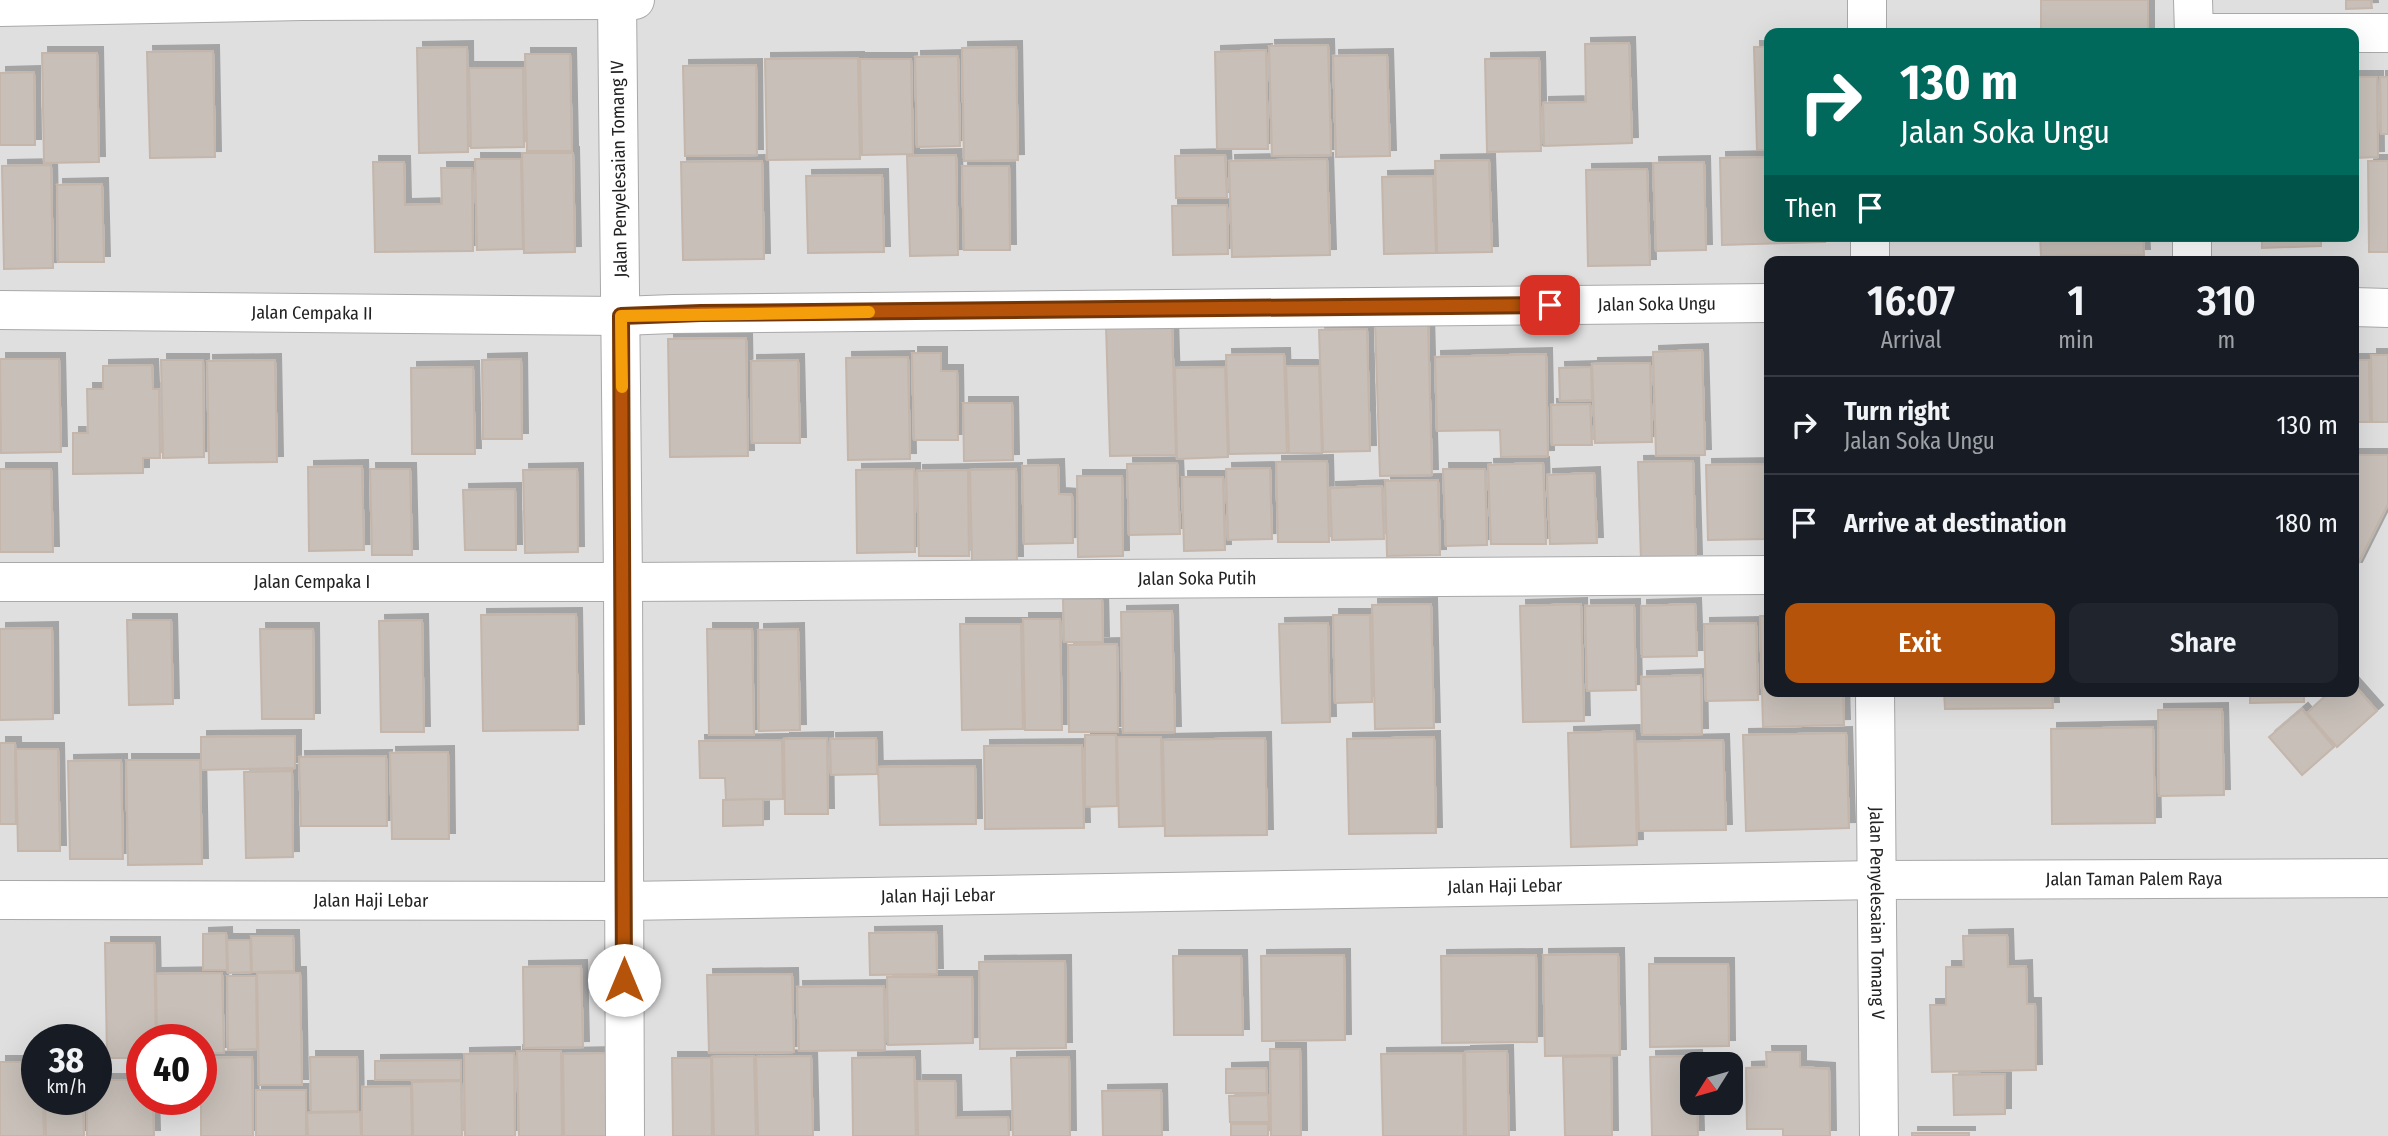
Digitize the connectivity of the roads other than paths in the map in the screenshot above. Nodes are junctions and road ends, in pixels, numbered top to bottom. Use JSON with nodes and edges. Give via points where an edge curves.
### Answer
{"nodes":[{"id":1,"x":302,"y":0,"type":"edge"},
{"id":2,"x":617,"y":0,"type":"edge"},
{"id":3,"x":635,"y":0,"type":"edge"},
{"id":4,"x":1867,"y":0,"type":"edge"},
{"id":5,"x":2193,"y":0,"type":"edge"},
{"id":6,"x":0,"y":7,"type":"edge"},
{"id":7,"x":1867,"y":28,"type":"edge"},
{"id":8,"x":2194,"y":28,"type":"edge"},
{"id":9,"x":2359,"y":33,"type":"edge"},
{"id":10,"x":2388,"y":33,"type":"edge"},
{"id":11,"x":1764,"y":303,"type":"edge"},
{"id":12,"x":2359,"y":307,"type":"edge"},
{"id":13,"x":2388,"y":308,"type":"edge"},
{"id":14,"x":0,"y":310,"type":"edge"},
{"id":15,"x":621,"y":316,"type":"junction"},
{"id":16,"x":1764,"y":575,"type":"edge"},
{"id":17,"x":0,"y":582,"type":"edge"},
{"id":18,"x":623,"y":582,"type":"junction"},
{"id":19,"x":1875,"y":697,"type":"edge"},
{"id":20,"x":2388,"y":878,"type":"edge"},
{"id":21,"x":1878,"y":880,"type":"junction"},
{"id":22,"x":0,"y":900,"type":"edge"},
{"id":23,"x":624,"y":901,"type":"junction"},
{"id":24,"x":625,"y":1136,"type":"edge"},
{"id":25,"x":1879,"y":1136,"type":"edge"}],
"edges":[{"from":1,"to":2,"type":"street"},
{"from":1,"to":6,"type":"street"},
{"from":2,"to":3,"type":"street"},
{"from":2,"to":15,"type":"street","name":"Jalan Penyelesaian Tomang IV"},
{"from":4,"to":7,"type":"street"},
{"from":5,"to":8,"type":"street"},
{"from":9,"to":10,"type":"street"},
{"from":11,"to":15,"type":"street","name":"Jalan Soka Ungu"},
{"from":12,"to":13,"type":"street"},
{"from":14,"to":15,"type":"street","name":"Jalan Cempaka II"},
{"from":15,"to":18,"type":"street","name":"Jalan Penyelesaian Tomang IV"},
{"from":16,"to":18,"type":"street","name":"Jalan Soka Putih"},
{"from":17,"to":18,"type":"street","name":"Jalan Cempaka I"},
{"from":18,"to":23,"type":"street","name":"Jalan Penyelesaian Tomang IV"},
{"from":19,"to":21,"type":"street","name":"Jalan Penyelesaian Tomang V"},
{"from":20,"to":21,"type":"street","name":"Jalan Taman Palem Raya"},
{"from":21,"to":23,"type":"street","name":"Jalan Haji Lebar"},
{"from":21,"to":25,"type":"street","name":"Jalan Penyelesaian Tomang V"},
{"from":22,"to":23,"type":"street","name":"Jalan Haji Lebar"},
{"from":23,"to":24,"type":"street","name":"Jalan Penyelesaian Tomang IV"}]}
